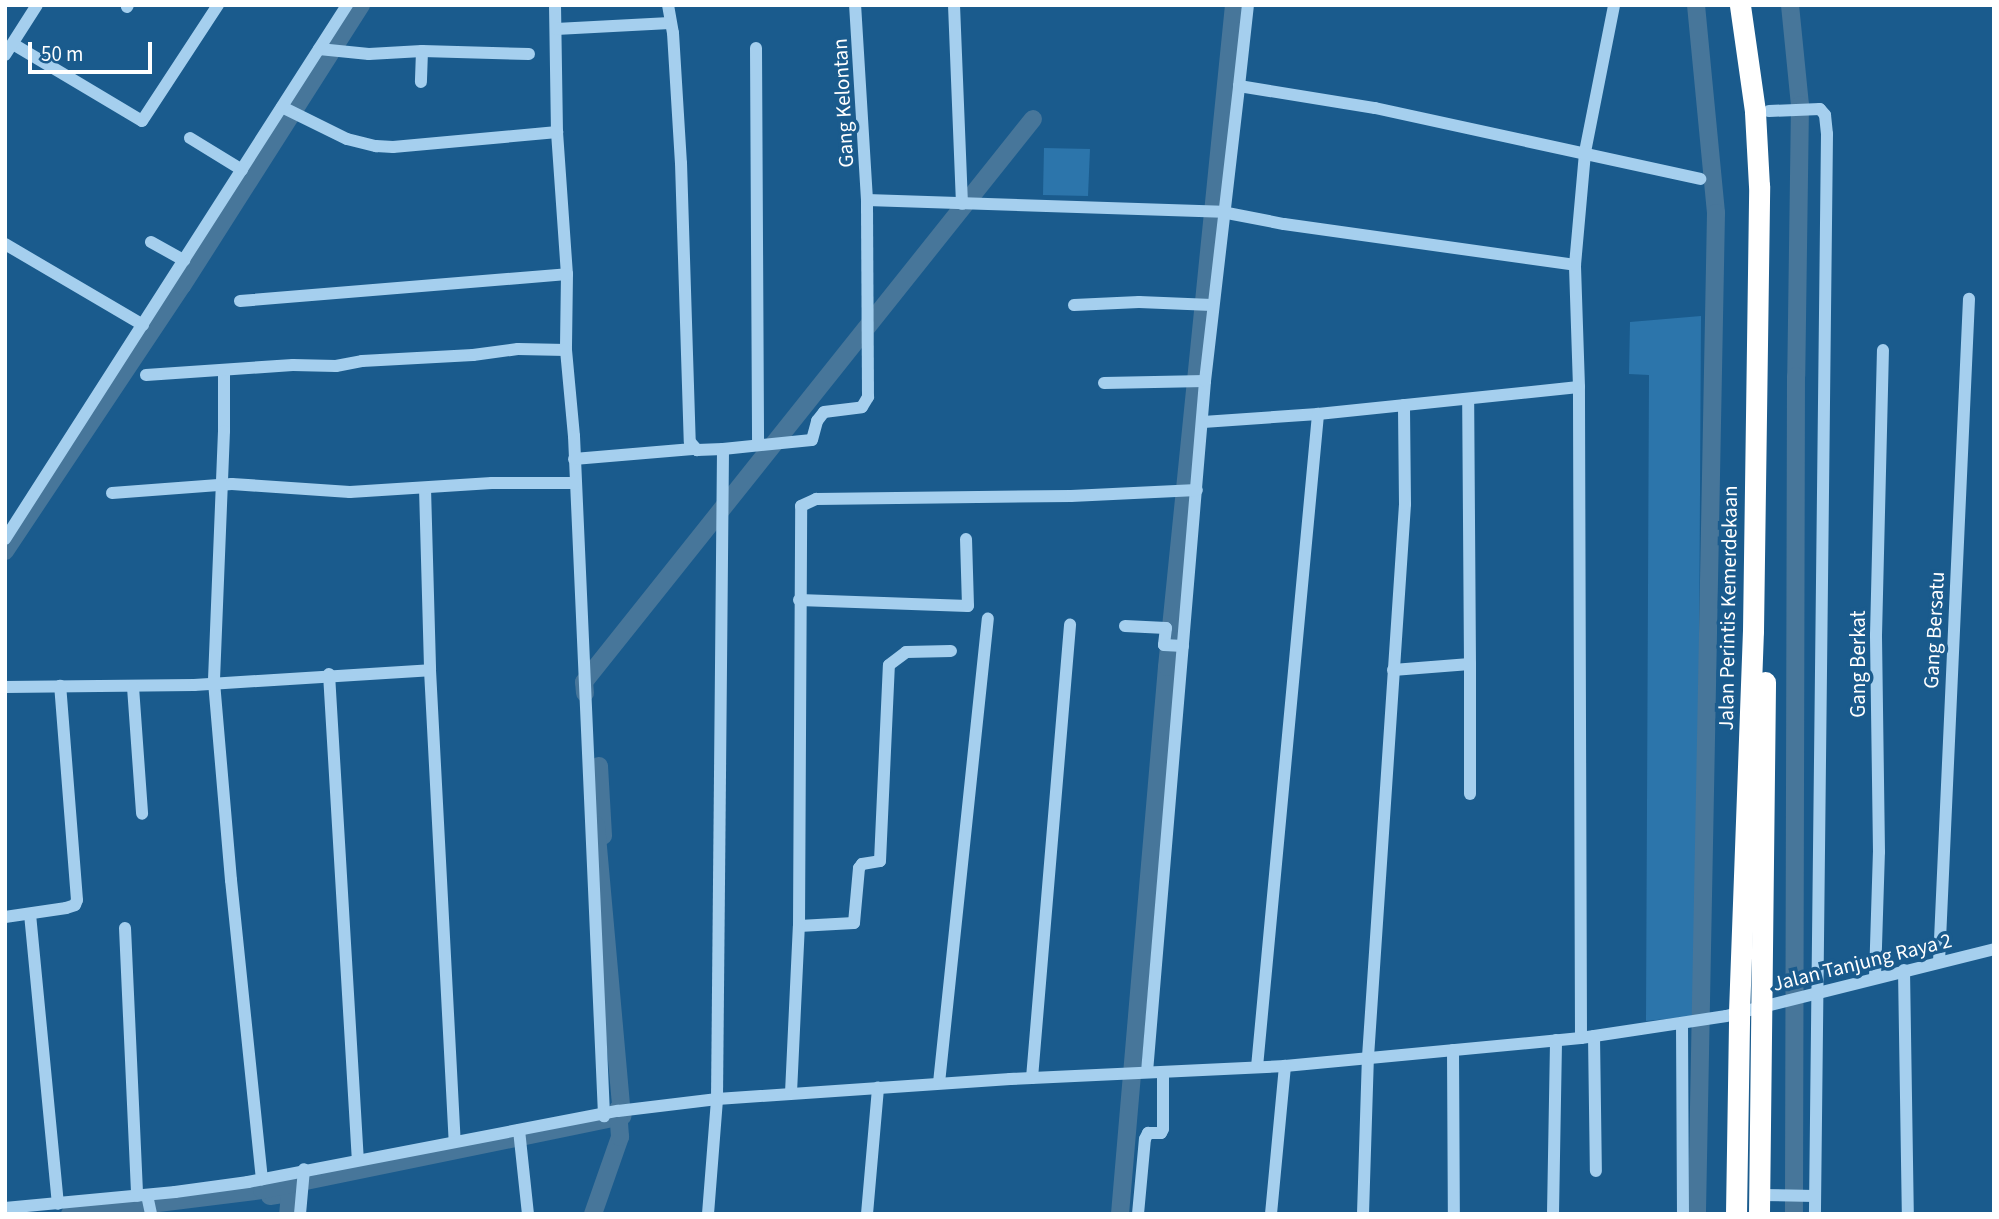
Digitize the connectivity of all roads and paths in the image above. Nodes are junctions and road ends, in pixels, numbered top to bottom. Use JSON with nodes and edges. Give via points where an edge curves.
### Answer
{"nodes":[{"id":1,"x":37,"y":5,"type":"edge"},
{"id":2,"x":218,"y":5,"type":"edge"},
{"id":3,"x":347,"y":5,"type":"edge"},
{"id":4,"x":555,"y":5,"type":"edge"},
{"id":5,"x":668,"y":5,"type":"edge"},
{"id":6,"x":855,"y":5,"type":"edge"},
{"id":7,"x":954,"y":5,"type":"edge"},
{"id":8,"x":1248,"y":5,"type":"edge"},
{"id":9,"x":1614,"y":5,"type":"edge"},
{"id":10,"x":1740,"y":5,"type":"edge"},
{"id":11,"x":1752,"y":5,"type":"edge"},
{"id":12,"x":670,"y":23,"type":"junction"},
{"id":13,"x":556,"y":29,"type":"junction"},
{"id":14,"x":756,"y":48,"type":"dead end"},
{"id":15,"x":9,"y":49,"type":"edge"},
{"id":16,"x":319,"y":49,"type":"junction"},
{"id":17,"x":422,"y":51,"type":"junction"},
{"id":18,"x":529,"y":54,"type":"dead end"},
{"id":19,"x":421,"y":82,"type":"dead end"},
{"id":20,"x":1239,"y":86,"type":"junction"},
{"id":21,"x":287,"y":110,"type":"junction"},
{"id":22,"x":1776,"y":111,"type":"junction"},
{"id":23,"x":557,"y":132,"type":"junction"},
{"id":24,"x":190,"y":138,"type":"dead end"},
{"id":25,"x":1585,"y":152,"type":"junction"},
{"id":26,"x":242,"y":170,"type":"junction"},
{"id":27,"x":1700,"y":179,"type":"dead end"},
{"id":28,"x":867,"y":200,"type":"junction"},
{"id":29,"x":962,"y":204,"type":"junction"},
{"id":30,"x":1222,"y":212,"type":"junction"},
{"id":31,"x":150,"y":242,"type":"dead end"},
{"id":32,"x":5,"y":244,"type":"edge"},
{"id":33,"x":184,"y":260,"type":"junction"},
{"id":34,"x":1575,"y":265,"type":"junction"},
{"id":35,"x":567,"y":274,"type":"junction"},
{"id":36,"x":1969,"y":299,"type":"dead end"},
{"id":37,"x":240,"y":301,"type":"dead end"},
{"id":38,"x":1074,"y":305,"type":"dead end"},
{"id":39,"x":1210,"y":305,"type":"junction"},
{"id":40,"x":143,"y":325,"type":"junction"},
{"id":41,"x":566,"y":350,"type":"junction"},
{"id":42,"x":1883,"y":350,"type":"dead end"},
{"id":43,"x":224,"y":370,"type":"junction"},
{"id":44,"x":146,"y":375,"type":"dead end"},
{"id":45,"x":1202,"y":381,"type":"junction"},
{"id":46,"x":1104,"y":383,"type":"dead end"},
{"id":47,"x":1579,"y":387,"type":"junction"},
{"id":48,"x":1468,"y":399,"type":"junction"},
{"id":49,"x":1404,"y":405,"type":"junction"},
{"id":50,"x":1318,"y":414,"type":"junction"},
{"id":51,"x":1203,"y":422,"type":"junction"},
{"id":52,"x":758,"y":444,"type":"junction"},
{"id":53,"x":693,"y":449,"type":"junction"},
{"id":54,"x":723,"y":449,"type":"junction"},
{"id":55,"x":574,"y":459,"type":"junction"},
{"id":56,"x":574,"y":483,"type":"junction"},
{"id":57,"x":223,"y":484,"type":"junction"},
{"id":58,"x":425,"y":488,"type":"junction"},
{"id":59,"x":1194,"y":491,"type":"junction"},
{"id":60,"x":112,"y":493,"type":"dead end"},
{"id":61,"x":5,"y":539,"type":"edge"},
{"id":62,"x":966,"y":539,"type":"dead end"},
{"id":63,"x":799,"y":600,"type":"junction"},
{"id":64,"x":988,"y":619,"type":"dead end"},
{"id":65,"x":1070,"y":625,"type":"dead end"},
{"id":66,"x":1125,"y":626,"type":"dead end"},
{"id":67,"x":1183,"y":646,"type":"junction"},
{"id":68,"x":951,"y":652,"type":"dead end"},
{"id":69,"x":1470,"y":664,"type":"junction"},
{"id":70,"x":430,"y":670,"type":"junction"},
{"id":71,"x":1393,"y":670,"type":"junction"},
{"id":72,"x":329,"y":674,"type":"junction"},
{"id":73,"x":214,"y":682,"type":"junction"},
{"id":74,"x":60,"y":686,"type":"junction"},
{"id":75,"x":5,"y":687,"type":"edge"},
{"id":76,"x":133,"y":687,"type":"junction"},
{"id":77,"x":1470,"y":794,"type":"dead end"},
{"id":78,"x":142,"y":814,"type":"dead end"},
{"id":79,"x":30,"y":914,"type":"junction"},
{"id":80,"x":5,"y":917,"type":"edge"},
{"id":81,"x":799,"y":926,"type":"junction"},
{"id":82,"x":125,"y":928,"type":"dead end"},
{"id":83,"x":1994,"y":949,"type":"edge"},
{"id":84,"x":1939,"y":962,"type":"junction"},
{"id":85,"x":1904,"y":970,"type":"junction"},
{"id":86,"x":1875,"y":978,"type":"junction"},
{"id":87,"x":1817,"y":991,"type":"junction"},
{"id":88,"x":1770,"y":1005,"type":"junction"},
{"id":89,"x":1733,"y":1014,"type":"junction"},
{"id":90,"x":1682,"y":1024,"type":"junction"},
{"id":91,"x":1588,"y":1037,"type":"junction"},
{"id":92,"x":1556,"y":1040,"type":"junction"},
{"id":93,"x":1453,"y":1050,"type":"junction"},
{"id":94,"x":1368,"y":1057,"type":"junction"},
{"id":95,"x":1285,"y":1066,"type":"junction"},
{"id":96,"x":1257,"y":1067,"type":"junction"},
{"id":97,"x":1163,"y":1072,"type":"junction"},
{"id":98,"x":1146,"y":1073,"type":"junction"},
{"id":99,"x":1032,"y":1078,"type":"junction"},
{"id":100,"x":939,"y":1083,"type":"junction"},
{"id":101,"x":878,"y":1087,"type":"junction"},
{"id":102,"x":791,"y":1093,"type":"junction"},
{"id":103,"x":717,"y":1099,"type":"junction"},
{"id":104,"x":611,"y":1114,"type":"junction"},
{"id":105,"x":520,"y":1130,"type":"junction"},
{"id":106,"x":455,"y":1141,"type":"junction"},
{"id":107,"x":358,"y":1159,"type":"junction"},
{"id":108,"x":304,"y":1169,"type":"junction"},
{"id":109,"x":1596,"y":1171,"type":"dead end"},
{"id":110,"x":257,"y":1180,"type":"junction"},
{"id":111,"x":142,"y":1196,"type":"junction"},
{"id":112,"x":1809,"y":1196,"type":"junction"},
{"id":113,"x":1762,"y":1201,"type":"edge"},
{"id":114,"x":51,"y":1207,"type":"edge"},
{"id":115,"x":5,"y":1208,"type":"edge"},
{"id":116,"x":151,"y":1214,"type":"edge"},
{"id":117,"x":300,"y":1214,"type":"edge"},
{"id":118,"x":528,"y":1214,"type":"edge"},
{"id":119,"x":708,"y":1214,"type":"edge"},
{"id":120,"x":867,"y":1214,"type":"edge"},
{"id":121,"x":1138,"y":1214,"type":"edge"},
{"id":122,"x":1271,"y":1214,"type":"edge"},
{"id":123,"x":1363,"y":1214,"type":"edge"},
{"id":124,"x":1454,"y":1214,"type":"edge"},
{"id":125,"x":1553,"y":1214,"type":"edge"},
{"id":126,"x":1683,"y":1214,"type":"edge"},
{"id":127,"x":1736,"y":1214,"type":"edge"},
{"id":128,"x":1815,"y":1214,"type":"edge"},
{"id":129,"x":1908,"y":1214,"type":"edge"}],
"edges":[{"from":1,"to":15,"type":"street"},
{"from":2,"to":15,"type":"street","via":[[142,121]]},
{"from":3,"to":16,"type":"street"},
{"from":4,"to":13,"type":"street"},
{"from":5,"to":12,"type":"street"},
{"from":6,"to":28,"type":"street","name":"Gang Kelontan"},
{"from":7,"to":29,"type":"street"},
{"from":8,"to":20,"type":"street"},
{"from":9,"to":25,"type":"street"},
{"from":10,"to":89,"type":"highway","name":"Jalan Perintis Kemerdekaan","via":[[1755,111],[1759,186],[1754,617]]},
{"from":11,"to":22,"type":"highway","name":"Jalan Perintis Kemerdekaan"},
{"from":12,"to":13,"type":"street"},
{"from":12,"to":53,"type":"street","via":[[681,150]]},
{"from":13,"to":23,"type":"street"},
{"from":14,"to":52,"type":"street"},
{"from":16,"to":17,"type":"street","via":[[369,54]]},
{"from":16,"to":21,"type":"street"},
{"from":17,"to":18,"type":"street"},
{"from":17,"to":19,"type":"street"},
{"from":20,"to":25,"type":"street","via":[[1375,107]]},
{"from":20,"to":30,"type":"street"},
{"from":21,"to":23,"type":"street","via":[[347,139],[384,147]]},
{"from":21,"to":26,"type":"street"},
{"from":22,"to":87,"type":"street","via":[[1812,108],[1825,116],[1827,134]]},
{"from":22,"to":88,"type":"highway","name":"Jalan Perintis Kemerdekaan","via":[[1765,778]]},
{"from":23,"to":35,"type":"street"},
{"from":24,"to":26,"type":"street"},
{"from":25,"to":27,"type":"street"},
{"from":25,"to":34,"type":"street"},
{"from":26,"to":33,"type":"street"},
{"from":28,"to":29,"type":"street"},
{"from":28,"to":52,"type":"street","name":"Gang Kelontan","via":[[867,402],[857,408],[824,412],[813,440]]},
{"from":29,"to":30,"type":"street"},
{"from":30,"to":34,"type":"street"},
{"from":30,"to":39,"type":"street"},
{"from":31,"to":33,"type":"street"},
{"from":32,"to":40,"type":"street"},
{"from":33,"to":40,"type":"street"},
{"from":34,"to":47,"type":"street"},
{"from":35,"to":37,"type":"street"},
{"from":35,"to":41,"type":"street"},
{"from":36,"to":84,"type":"street","name":"Gang Bersatu"},
{"from":38,"to":39,"type":"street"},
{"from":39,"to":45,"type":"street"},
{"from":40,"to":61,"type":"street"},
{"from":41,"to":43,"type":"street","via":[[518,349],[336,366]]},
{"from":41,"to":55,"type":"street"},
{"from":42,"to":86,"type":"street","name":"Gang Berkat"},
{"from":43,"to":44,"type":"street"},
{"from":43,"to":57,"type":"street"},
{"from":45,"to":46,"type":"street"},
{"from":45,"to":51,"type":"street"},
{"from":47,"to":48,"type":"street"},
{"from":47,"to":91,"type":"street"},
{"from":48,"to":49,"type":"street"},
{"from":48,"to":69,"type":"street"},
{"from":49,"to":50,"type":"street"},
{"from":49,"to":71,"type":"street","via":[[1405,503]]},
{"from":50,"to":51,"type":"street"},
{"from":50,"to":96,"type":"street"},
{"from":51,"to":59,"type":"street"},
{"from":52,"to":54,"type":"street"},
{"from":53,"to":54,"type":"street"},
{"from":53,"to":55,"type":"street"},
{"from":54,"to":103,"type":"street"},
{"from":55,"to":56,"type":"street"},
{"from":56,"to":58,"type":"street","via":[[492,482]]},
{"from":56,"to":104,"type":"street"},
{"from":57,"to":58,"type":"street","via":[[350,492]]},
{"from":57,"to":60,"type":"street"},
{"from":57,"to":73,"type":"street"},
{"from":58,"to":70,"type":"street"},
{"from":59,"to":63,"type":"street","via":[[807,500],[799,510]]},
{"from":59,"to":67,"type":"street"},
{"from":62,"to":63,"type":"street","via":[[968,606]]},
{"from":63,"to":81,"type":"street"},
{"from":64,"to":100,"type":"street"},
{"from":65,"to":99,"type":"street"},
{"from":66,"to":67,"type":"street","via":[[1166,628],[1164,645]]},
{"from":67,"to":98,"type":"street"},
{"from":68,"to":81,"type":"street","via":[[905,652],[889,665],[880,861],[859,868],[854,923]]},
{"from":69,"to":71,"type":"street"},
{"from":69,"to":77,"type":"street"},
{"from":70,"to":72,"type":"street"},
{"from":70,"to":106,"type":"street"},
{"from":71,"to":94,"type":"street"},
{"from":72,"to":73,"type":"street"},
{"from":72,"to":107,"type":"street"},
{"from":73,"to":76,"type":"street"},
{"from":73,"to":110,"type":"street"},
{"from":74,"to":75,"type":"street"},
{"from":74,"to":76,"type":"street"},
{"from":74,"to":79,"type":"street","via":[[77,900],[71,907]]},
{"from":76,"to":78,"type":"street"},
{"from":79,"to":80,"type":"street"},
{"from":79,"to":114,"type":"street"},
{"from":81,"to":102,"type":"street"},
{"from":82,"to":111,"type":"street"},
{"from":83,"to":84,"type":"street","name":"Jalan Tanjung Raya 2"},
{"from":84,"to":85,"type":"street","name":"Jalan Tanjung Raya 2"},
{"from":85,"to":86,"type":"street","name":"Jalan Tanjung Raya 2"},
{"from":85,"to":129,"type":"street"},
{"from":86,"to":87,"type":"street","name":"Jalan Tanjung Raya 2"},
{"from":87,"to":88,"type":"street","name":"Jalan Tanjung Raya 2"},
{"from":87,"to":112,"type":"street"},
{"from":88,"to":89,"type":"street","name":"Jalan Tanjung Raya 2"},
{"from":88,"to":113,"type":"highway","name":"Jalan Perintis Kemerdekaan"},
{"from":89,"to":90,"type":"street","name":"Jalan Tanjung Raya 2"},
{"from":89,"to":127,"type":"highway","name":"Jalan Perintis Kemerdekaan"},
{"from":90,"to":91,"type":"street","name":"Jalan Tanjung Raya 2"},
{"from":90,"to":126,"type":"street"},
{"from":91,"to":92,"type":"street","name":"Jalan Tanjung Raya 2"},
{"from":91,"to":109,"type":"street"},
{"from":92,"to":93,"type":"street","name":"Jalan Tanjung Raya 2"},
{"from":92,"to":125,"type":"street"},
{"from":93,"to":94,"type":"street","name":"Jalan Tanjung Raya 2"},
{"from":93,"to":124,"type":"street"},
{"from":94,"to":95,"type":"street","name":"Jalan Tanjung Raya 2"},
{"from":94,"to":123,"type":"street"},
{"from":95,"to":96,"type":"street","name":"Jalan Tanjung Raya 2"},
{"from":95,"to":122,"type":"street"},
{"from":96,"to":97,"type":"street","name":"Jalan Tanjung Raya 2"},
{"from":97,"to":98,"type":"street","name":"Jalan Tanjung Raya 2"},
{"from":97,"to":121,"type":"street","via":[[1163,1129],[1148,1133],[1145,1139]]},
{"from":98,"to":99,"type":"street","name":"Jalan Tanjung Raya 2"},
{"from":99,"to":100,"type":"street","name":"Jalan Tanjung Raya 2"},
{"from":100,"to":101,"type":"street","name":"Jalan Tanjung Raya 2"},
{"from":101,"to":102,"type":"street","name":"Jalan Tanjung Raya 2"},
{"from":101,"to":120,"type":"street"},
{"from":102,"to":103,"type":"street","name":"Jalan Tanjung Raya 2"},
{"from":103,"to":104,"type":"street","name":"Jalan Tanjung Raya 2"},
{"from":103,"to":119,"type":"street"},
{"from":104,"to":105,"type":"street","name":"Jalan Tanjung Raya 2"},
{"from":105,"to":106,"type":"street","name":"Jalan Tanjung Raya 2"},
{"from":105,"to":118,"type":"street"},
{"from":106,"to":107,"type":"street","name":"Jalan Tanjung Raya 2"},
{"from":107,"to":108,"type":"street","name":"Jalan Tanjung Raya 2"},
{"from":108,"to":110,"type":"street","name":"Jalan Tanjung Raya 2"},
{"from":108,"to":117,"type":"street"},
{"from":110,"to":111,"type":"street","name":"Jalan Tanjung Raya 2"},
{"from":111,"to":114,"type":"street","name":"Jalan Tanjung Raya 2"},
{"from":111,"to":116,"type":"street"},
{"from":112,"to":113,"type":"street"},
{"from":112,"to":128,"type":"street"},
{"from":114,"to":115,"type":"street","name":"Jalan Tanjung Raya 2"}]}
